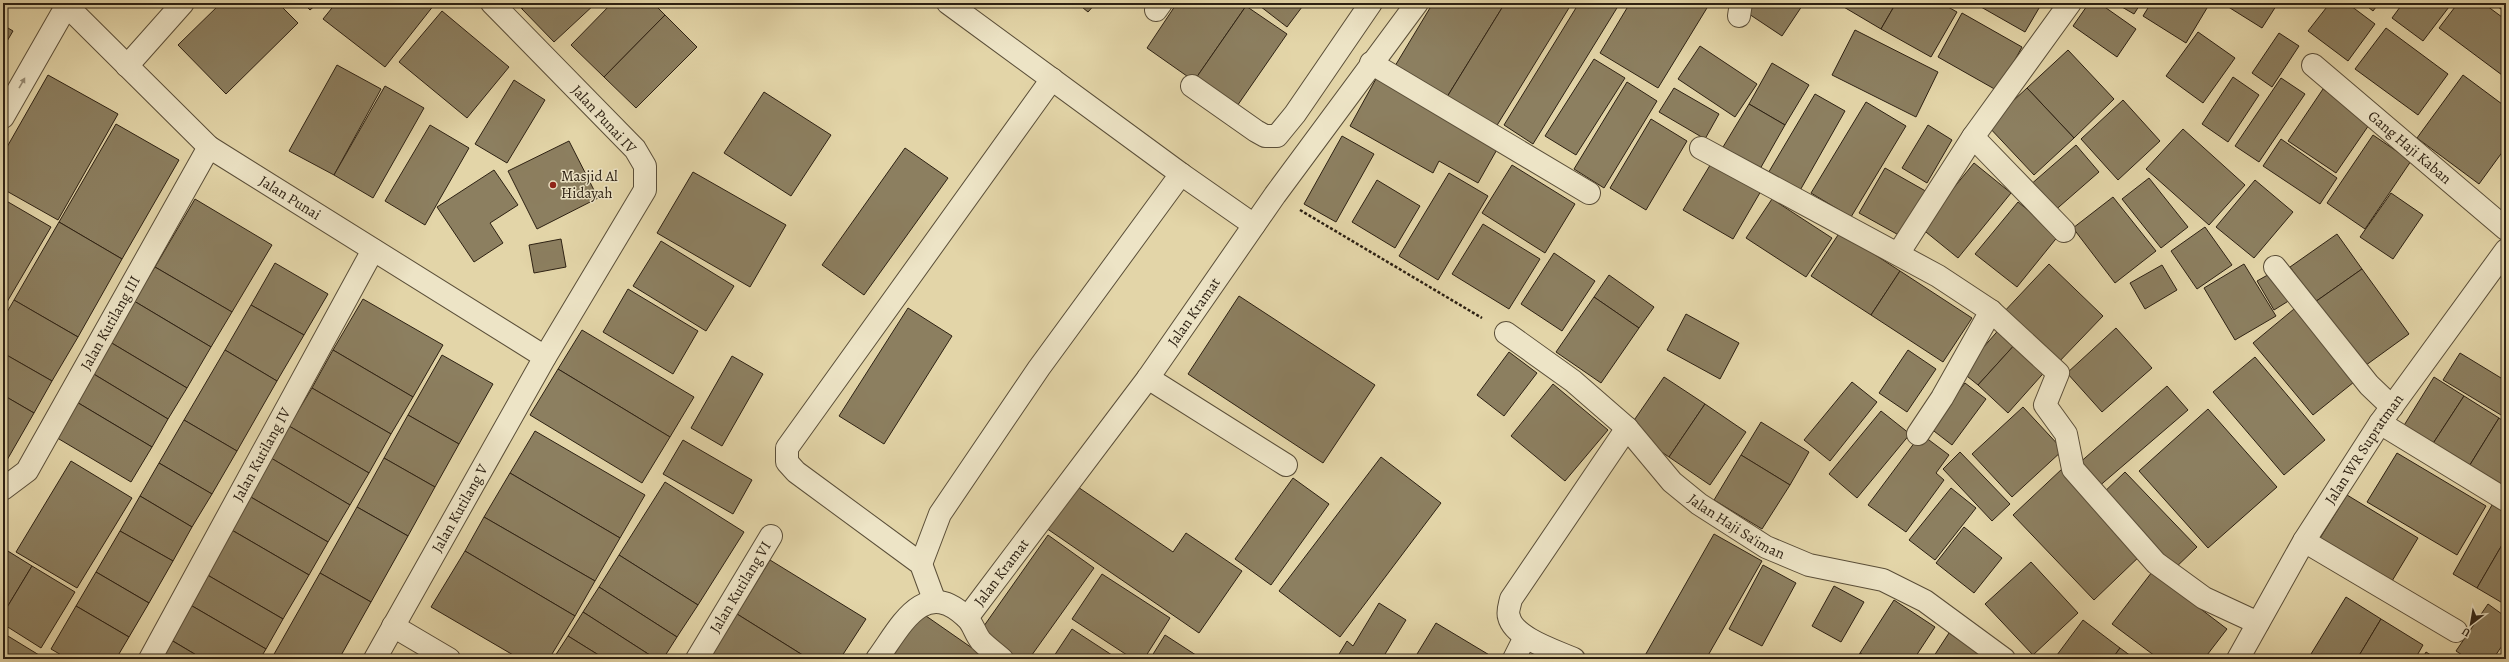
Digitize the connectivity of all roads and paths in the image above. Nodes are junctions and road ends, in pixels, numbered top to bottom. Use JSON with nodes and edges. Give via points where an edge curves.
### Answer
{"nodes":[{"id":1,"x":183,"y":3,"type":"edge"},
{"id":2,"x":492,"y":3,"type":"edge"},
{"id":3,"x":948,"y":3,"type":"edge"},
{"id":4,"x":1371,"y":3,"type":"edge"},
{"id":5,"x":1375,"y":3,"type":"edge"},
{"id":6,"x":1417,"y":3,"type":"edge"},
{"id":7,"x":2070,"y":3,"type":"edge"},
{"id":8,"x":65,"y":4,"type":"edge"},
{"id":9,"x":1399,"y":25,"type":"junction"},
{"id":10,"x":1371,"y":63,"type":"junction"},
{"id":11,"x":2314,"y":65,"type":"dead end"},
{"id":12,"x":127,"y":66,"type":"junction"},
{"id":13,"x":1052,"y":79,"type":"junction"},
{"id":14,"x":1192,"y":86,"type":"dead end"},
{"id":15,"x":3,"y":117,"type":"edge"},
{"id":16,"x":1973,"y":137,"type":"junction"},
{"id":17,"x":209,"y":148,"type":"junction"},
{"id":18,"x":1701,"y":148,"type":"dead end"},
{"id":19,"x":1181,"y":174,"type":"junction"},
{"id":20,"x":1589,"y":193,"type":"dead end"},
{"id":21,"x":1275,"y":195,"type":"junction"},
{"id":22,"x":1254,"y":225,"type":"junction"},
{"id":23,"x":2506,"y":228,"type":"edge"},
{"id":24,"x":2064,"y":231,"type":"dead end"},
{"id":25,"x":374,"y":250,"type":"junction"},
{"id":26,"x":2506,"y":250,"type":"edge"},
{"id":27,"x":1898,"y":254,"type":"junction"},
{"id":28,"x":2275,"y":267,"type":"dead end"},
{"id":29,"x":1991,"y":312,"type":"junction"},
{"id":30,"x":1506,"y":333,"type":"joint"},
{"id":31,"x":545,"y":357,"type":"junction"},
{"id":32,"x":1148,"y":378,"type":"junction"},
{"id":33,"x":2386,"y":415,"type":"junction"},
{"id":34,"x":1627,"y":428,"type":"junction"},
{"id":35,"x":1918,"y":434,"type":"dead end"},
{"id":36,"x":1286,"y":465,"type":"dead end"},
{"id":37,"x":3,"y":489,"type":"edge"},
{"id":38,"x":2506,"y":500,"type":"edge"},
{"id":39,"x":771,"y":536,"type":"dead end"},
{"id":40,"x":2304,"y":541,"type":"junction"},
{"id":41,"x":921,"y":564,"type":"junction"},
{"id":42,"x":935,"y":602,"type":"junction"},
{"id":43,"x":967,"y":618,"type":"junction"},
{"id":44,"x":2258,"y":624,"type":"junction"},
{"id":45,"x":393,"y":626,"type":"junction"},
{"id":46,"x":2456,"y":631,"type":"dead end"},
{"id":47,"x":1525,"y":637,"type":"junction"},
{"id":48,"x":150,"y":659,"type":"edge"},
{"id":49,"x":375,"y":659,"type":"edge"},
{"id":50,"x":449,"y":659,"type":"edge"},
{"id":51,"x":697,"y":659,"type":"edge"},
{"id":52,"x":877,"y":659,"type":"edge"},
{"id":53,"x":1002,"y":659,"type":"edge"},
{"id":54,"x":1514,"y":659,"type":"edge"},
{"id":55,"x":1574,"y":659,"type":"edge"},
{"id":56,"x":2004,"y":659,"type":"edge"},
{"id":57,"x":2238,"y":659,"type":"edge"}],
"edges":[{"from":1,"to":12,"type":"street"},
{"from":2,"to":31,"type":"street","name":"Jalan Punai IV","via":[[635,149],[645,166],[645,190]]},
{"from":3,"to":13,"type":"street"},
{"from":4,"to":14,"type":"street","via":[[1291,120],[1277,136],[1265,136],[1256,132]]},
{"from":5,"to":9,"type":"street"},
{"from":6,"to":9,"type":"street","name":"Jalan Kramat"},
{"from":7,"to":16,"type":"street"},
{"from":8,"to":12,"type":"street","name":"Jalan Punai"},
{"from":15,"to":8,"type":"street","one_way":true},
{"from":9,"to":10,"type":"street","name":"Jalan Kramat"},
{"from":10,"to":20,"type":"street"},
{"from":10,"to":21,"type":"street","name":"Jalan Kramat"},
{"from":11,"to":23,"type":"street","name":"Gang Haji Kaban"},
{"from":12,"to":17,"type":"street","name":"Jalan Punai"},
{"from":13,"to":19,"type":"street"},
{"from":13,"to":41,"type":"street","via":[[787,448],[787,462],[796,472]]},
{"from":16,"to":24,"type":"street"},
{"from":16,"to":27,"type":"street"},
{"from":17,"to":25,"type":"street","name":"Jalan Punai"},
{"from":17,"to":37,"type":"street","name":"Jalan Kutilang III","via":[[28,471]]},
{"from":18,"to":27,"type":"street"},
{"from":19,"to":22,"type":"street"},
{"from":19,"to":41,"type":"street","via":[[1039,368],[940,514]]},
{"from":21,"to":22,"type":"street","name":"Jalan Kramat"},
{"from":21,"to":30,"type":"path","via":[[1423,281]]},
{"from":22,"to":32,"type":"street","name":"Jalan Kramat"},
{"from":25,"to":31,"type":"street","name":"Jalan Punai"},
{"from":25,"to":48,"type":"street","name":"Jalan Kutilang IV"},
{"from":26,"to":33,"type":"street","name":"Jalan WR Supratman"},
{"from":27,"to":29,"type":"street","via":[[1938,276]]},
{"from":28,"to":33,"type":"street","via":[[2368,385]]},
{"from":29,"to":35,"type":"street","via":[[1942,398]]},
{"from":29,"to":44,"type":"street","via":[[2058,373],[2045,405],[2066,434],[2073,469],[2156,563],[2204,598]]},
{"from":30,"to":34,"type":"street","name":"Jalan Haji Sa'iman","via":[[1573,381]]},
{"from":31,"to":45,"type":"street","name":"Jalan Kutilang V"},
{"from":32,"to":36,"type":"street"},
{"from":32,"to":43,"type":"street","name":"Jalan Kramat"},
{"from":33,"to":38,"type":"street"},
{"from":33,"to":40,"type":"street","name":"Jalan WR Supratman"},
{"from":34,"to":47,"type":"street","via":[[1511,599],[1508,616],[1511,624]]},
{"from":34,"to":56,"type":"street","name":"Jalan Haji Sa'iman","via":[[1672,482],[1699,504],[1766,547],[1809,565],[1883,580],[1925,601]]},
{"from":39,"to":51,"type":"street","name":"Jalan Kutilang VI"},
{"from":40,"to":44,"type":"street","name":"Jalan WR Supratman"},
{"from":40,"to":46,"type":"street"},
{"from":41,"to":42,"type":"street"},
{"from":42,"to":43,"type":"street","via":[[947,605]]},
{"from":42,"to":52,"type":"street","via":[[922,603],[913,610]]},
{"from":43,"to":53,"type":"street","via":[[980,640]]},
{"from":44,"to":57,"type":"street","name":"Jalan WR Supratman"},
{"from":45,"to":49,"type":"street","name":"Jalan Kutilang V"},
{"from":45,"to":50,"type":"street"},
{"from":47,"to":54,"type":"street"},
{"from":47,"to":55,"type":"street"}]}
